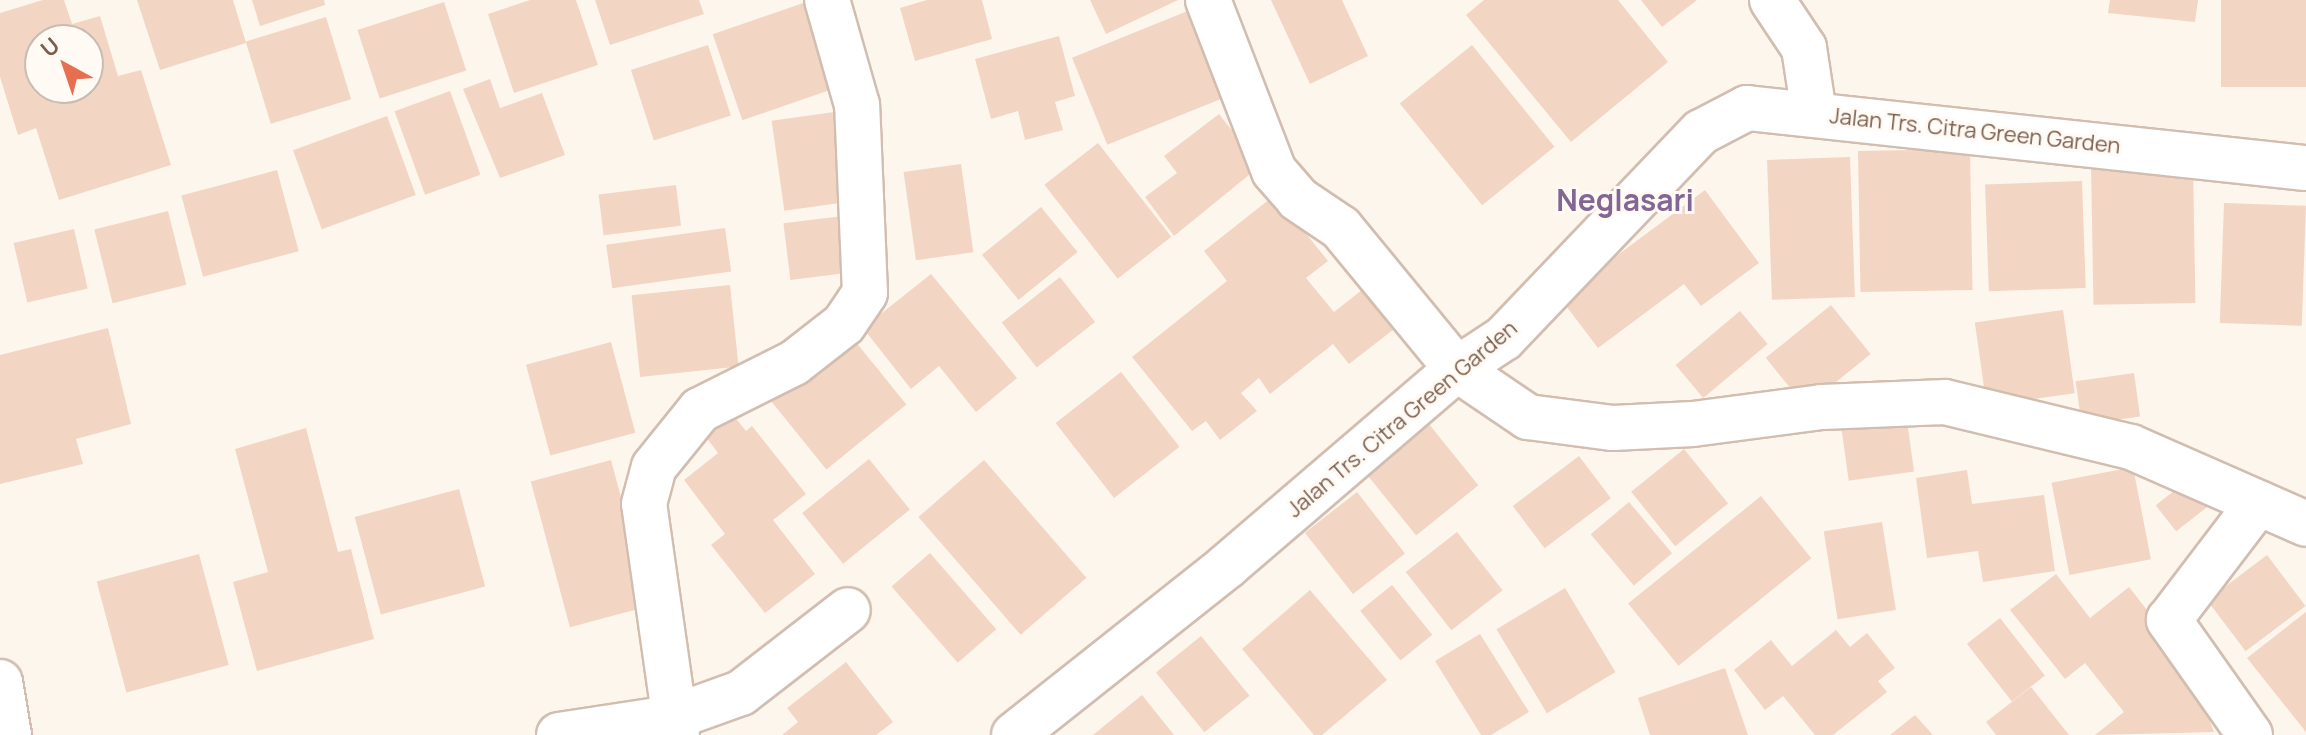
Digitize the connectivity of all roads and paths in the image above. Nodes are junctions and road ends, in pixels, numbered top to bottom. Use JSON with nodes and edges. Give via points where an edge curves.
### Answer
{"nodes":[{"id":1,"x":827,"y":0,"type":"edge"},
{"id":2,"x":1208,"y":0,"type":"edge"},
{"id":3,"x":1772,"y":0,"type":"edge"},
{"id":4,"x":1814,"y":113,"type":"junction"},
{"id":5,"x":2306,"y":168,"type":"edge"},
{"id":6,"x":1457,"y":369,"type":"junction"},
{"id":7,"x":2258,"y":503,"type":"junction"},
{"id":8,"x":2306,"y":524,"type":"edge"},
{"id":9,"x":848,"y":610,"type":"dead end"},
{"id":10,"x":0,"y":682,"type":"edge"},
{"id":11,"x":674,"y":727,"type":"edge"},
{"id":12,"x":9,"y":735,"type":"edge"},
{"id":13,"x":559,"y":735,"type":"edge"},
{"id":14,"x":1014,"y":735,"type":"edge"},
{"id":15,"x":2250,"y":735,"type":"edge"}],
"edges":[{"from":1,"to":11,"type":"street","via":[[857,105],[865,293],[844,324],[794,363],[700,410],[654,467],[644,504]]},
{"from":2,"to":6,"type":"street","via":[[1274,171],[1298,199],[1341,228]]},
{"from":3,"to":4,"type":"street","via":[[1804,48]]},
{"from":4,"to":5,"type":"street","name":"Jalan Trs. Citra Green Garden"},
{"from":4,"to":6,"type":"street","name":"Jalan Trs. Citra Green Garden","via":[[1747,108],[1701,132],[1504,338]]},
{"from":6,"to":7,"type":"street","via":[[1528,417],[1613,428],[1693,424],[1822,407],[1945,402],[2131,447]]},
{"from":6,"to":14,"type":"street","name":"Jalan Trs. Citra Green Garden","via":[[1227,566]]},
{"from":7,"to":8,"type":"street"},
{"from":7,"to":15,"type":"street","via":[[2169,620]]},
{"from":9,"to":11,"type":"street","via":[[741,693]]},
{"from":10,"to":12,"type":"street"},
{"from":11,"to":13,"type":"street"}]}
